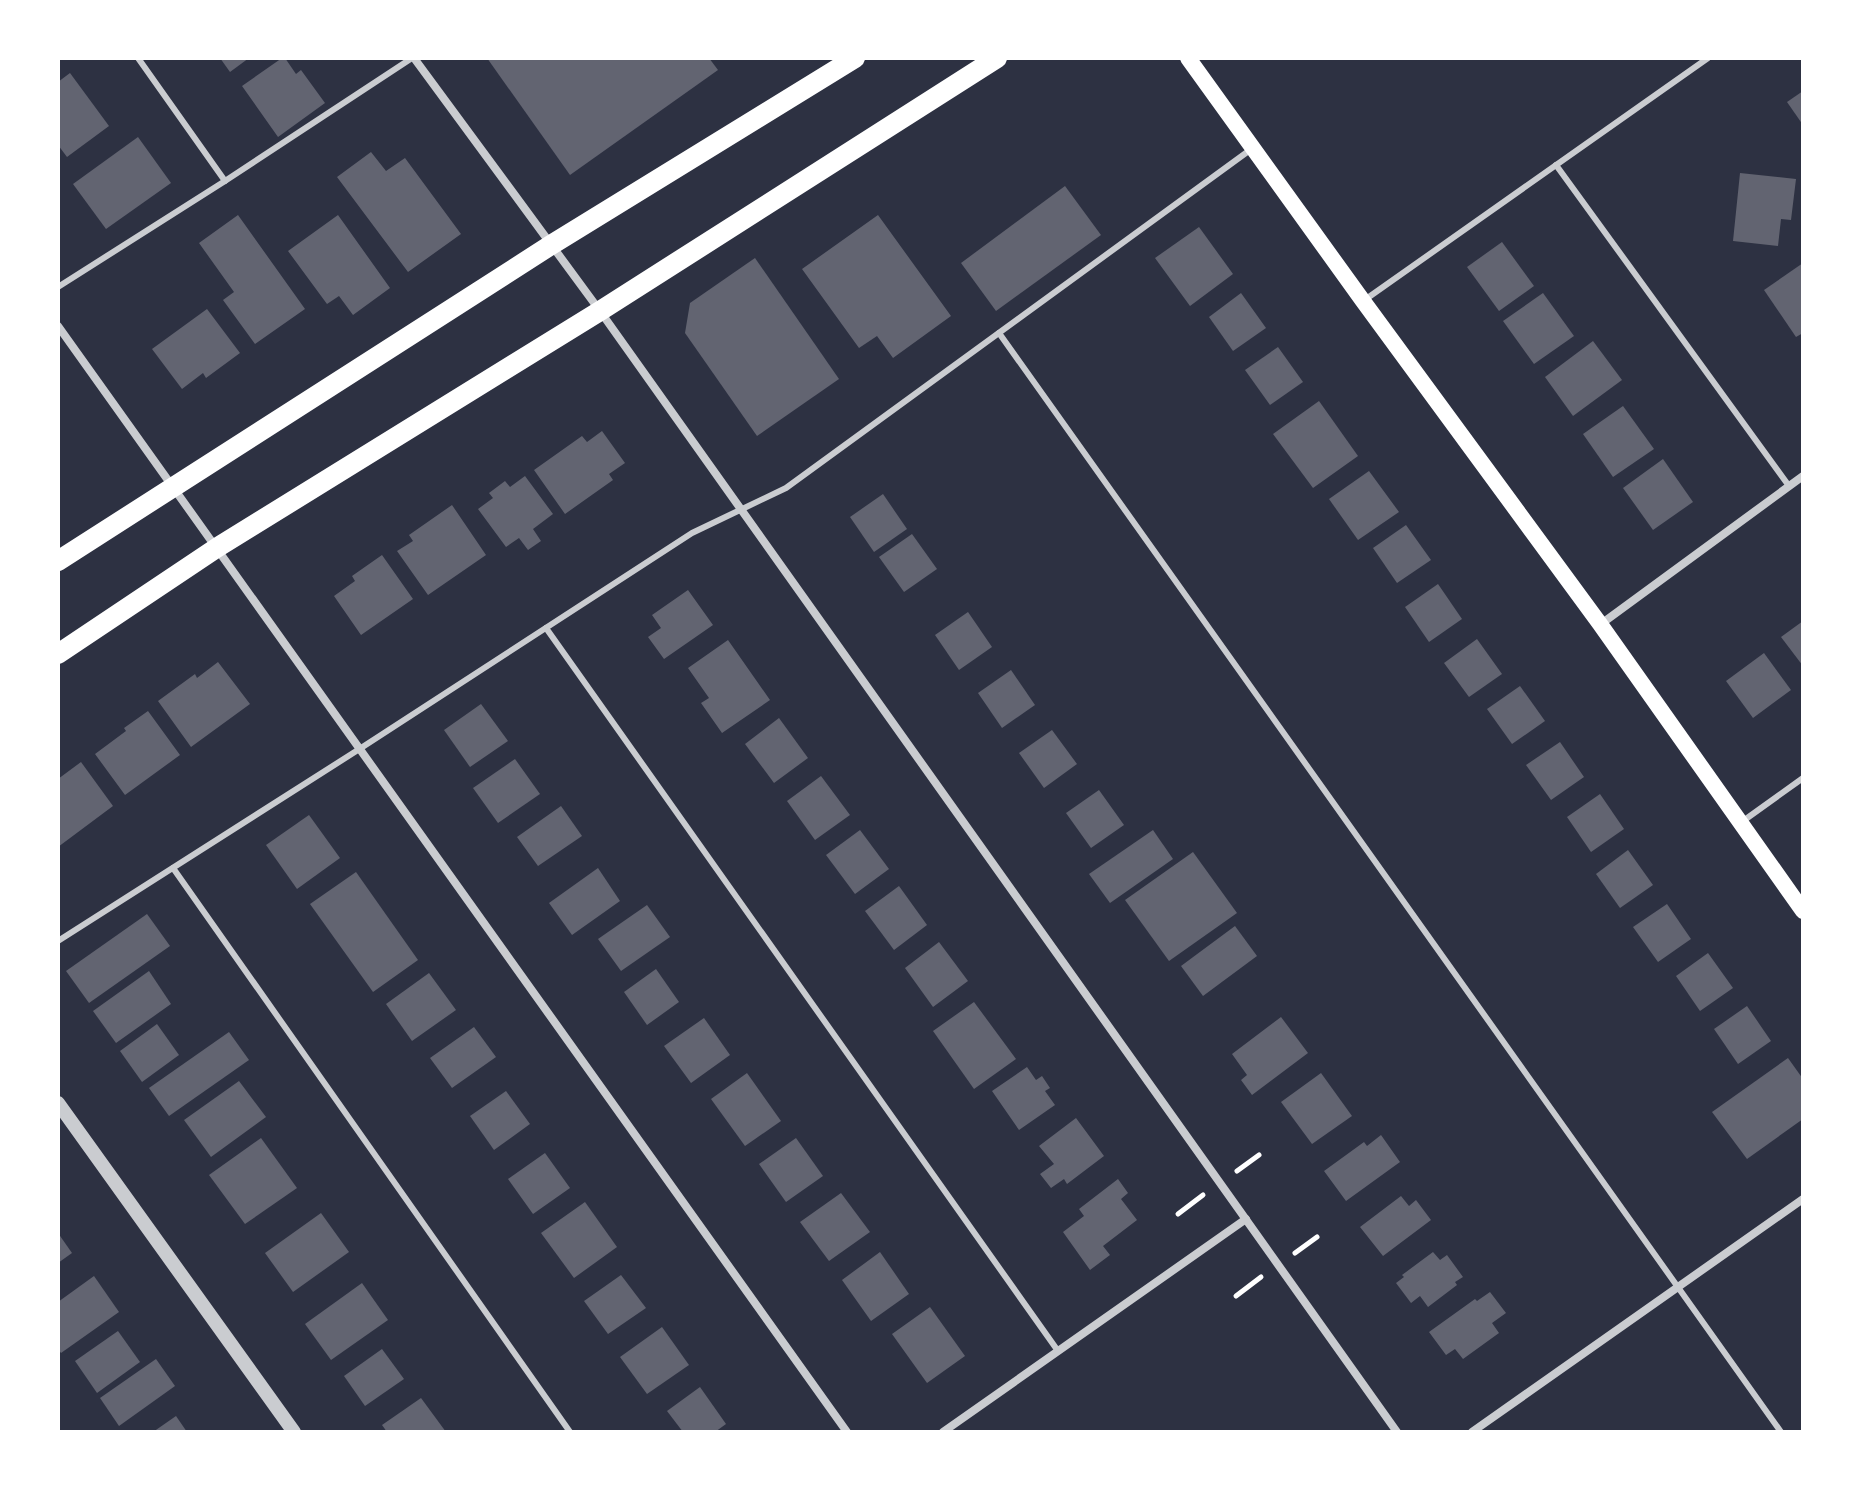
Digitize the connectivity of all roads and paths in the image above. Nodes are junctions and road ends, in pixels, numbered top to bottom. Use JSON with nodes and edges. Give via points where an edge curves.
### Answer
{"nodes":[{"id":1,"x":138,"y":58,"type":"edge"},
{"id":2,"x":413,"y":58,"type":"edge"},
{"id":3,"x":855,"y":58,"type":"edge"},
{"id":4,"x":997,"y":58,"type":"edge"},
{"id":5,"x":1188,"y":58,"type":"edge"},
{"id":6,"x":1708,"y":58,"type":"edge"},
{"id":7,"x":1253,"y":148,"type":"junction"},
{"id":8,"x":1556,"y":165,"type":"junction"},
{"id":9,"x":225,"y":181,"type":"junction"},
{"id":10,"x":551,"y":245,"type":"junction"},
{"id":11,"x":58,"y":287,"type":"edge"},
{"id":12,"x":1363,"y":301,"type":"junction"},
{"id":13,"x":600,"y":311,"type":"junction"},
{"id":14,"x":58,"y":326,"type":"edge"},
{"id":15,"x":999,"y":333,"type":"junction"},
{"id":16,"x":1803,"y":476,"type":"edge"},
{"id":17,"x":174,"y":486,"type":"junction"},
{"id":18,"x":1789,"y":486,"type":"junction"},
{"id":19,"x":741,"y":509,"type":"junction"},
{"id":20,"x":218,"y":547,"type":"junction"},
{"id":21,"x":58,"y":561,"type":"edge"},
{"id":22,"x":1600,"y":624,"type":"junction"},
{"id":23,"x":546,"y":628,"type":"junction"},
{"id":24,"x":58,"y":654,"type":"edge"},
{"id":25,"x":361,"y":748,"type":"junction"},
{"id":26,"x":1803,"y":778,"type":"edge"},
{"id":27,"x":1740,"y":823,"type":"junction"},
{"id":28,"x":173,"y":868,"type":"junction"},
{"id":29,"x":1803,"y":911,"type":"edge"},
{"id":30,"x":58,"y":941,"type":"edge"},
{"id":31,"x":58,"y":1103,"type":"edge"},
{"id":32,"x":1803,"y":1199,"type":"edge"},
{"id":33,"x":1246,"y":1219,"type":"junction"},
{"id":34,"x":1677,"y":1287,"type":"junction"},
{"id":35,"x":1058,"y":1351,"type":"junction"},
{"id":36,"x":294,"y":1432,"type":"edge"},
{"id":37,"x":570,"y":1432,"type":"edge"},
{"id":38,"x":847,"y":1432,"type":"edge"},
{"id":39,"x":943,"y":1432,"type":"edge"},
{"id":40,"x":1397,"y":1432,"type":"edge"},
{"id":41,"x":1472,"y":1432,"type":"edge"},
{"id":42,"x":1781,"y":1432,"type":"edge"}],
"edges":[{"from":1,"to":9,"type":"lane"},
{"from":2,"to":9,"type":"lane"},
{"from":2,"to":10,"type":"street"},
{"from":3,"to":10,"type":"main road"},
{"from":4,"to":13,"type":"main road"},
{"from":5,"to":7,"type":"main road"},
{"from":6,"to":8,"type":"lane"},
{"from":7,"to":12,"type":"main road"},
{"from":7,"to":15,"type":"lane"},
{"from":8,"to":12,"type":"lane"},
{"from":8,"to":18,"type":"lane"},
{"from":9,"to":11,"type":"lane"},
{"from":10,"to":13,"type":"street"},
{"from":10,"to":17,"type":"main road"},
{"from":12,"to":22,"type":"main road"},
{"from":13,"to":19,"type":"street"},
{"from":13,"to":20,"type":"main road"},
{"from":14,"to":17,"type":"street"},
{"from":15,"to":19,"type":"lane","via":[[786,488]]},
{"from":15,"to":34,"type":"lane"},
{"from":16,"to":18,"type":"street"},
{"from":17,"to":20,"type":"street"},
{"from":17,"to":21,"type":"main road"},
{"from":18,"to":22,"type":"street"},
{"from":19,"to":23,"type":"lane","via":[[692,533]]},
{"from":19,"to":33,"type":"street"},
{"from":20,"to":24,"type":"main road"},
{"from":20,"to":25,"type":"street"},
{"from":22,"to":27,"type":"main road"},
{"from":23,"to":25,"type":"lane"},
{"from":23,"to":35,"type":"lane"},
{"from":25,"to":28,"type":"lane"},
{"from":25,"to":38,"type":"street"},
{"from":26,"to":27,"type":"lane"},
{"from":27,"to":29,"type":"main road"},
{"from":28,"to":30,"type":"lane"},
{"from":28,"to":37,"type":"lane"},
{"from":31,"to":36,"type":"street"},
{"from":32,"to":34,"type":"street"},
{"from":33,"to":35,"type":"street"},
{"from":33,"to":40,"type":"street"},
{"from":34,"to":41,"type":"street"},
{"from":34,"to":42,"type":"lane"},
{"from":35,"to":39,"type":"street"}]}
